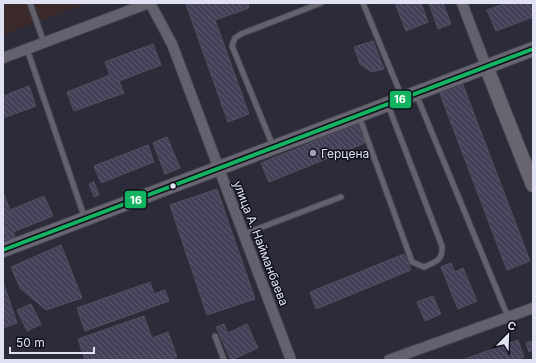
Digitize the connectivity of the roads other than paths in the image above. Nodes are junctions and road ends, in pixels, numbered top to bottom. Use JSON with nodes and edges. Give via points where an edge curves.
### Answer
{"nodes":[{"id":1,"x":30,"y":3,"type":"edge"},
{"id":2,"x":149,"y":3,"type":"edge"},
{"id":3,"x":321,"y":3,"type":"edge"},
{"id":4,"x":363,"y":3,"type":"edge"},
{"id":5,"x":462,"y":3,"type":"edge"},
{"id":6,"x":44,"y":43,"type":"junction"},
{"id":7,"x":27,"y":49,"type":"junction"},
{"id":8,"x":533,"y":49,"type":"edge"},
{"id":9,"x":3,"y":58,"type":"edge"},
{"id":10,"x":486,"y":66,"type":"junction"},
{"id":11,"x":415,"y":93,"type":"junction"},
{"id":12,"x":402,"y":98,"type":"junction"},
{"id":13,"x":387,"y":104,"type":"junction"},
{"id":14,"x":359,"y":115,"type":"junction"},
{"id":15,"x":274,"y":148,"type":"junction"},
{"id":16,"x":220,"y":169,"type":"junction"},
{"id":17,"x":533,"y":185,"type":"edge"},
{"id":18,"x":341,"y":197,"type":"dead end"},
{"id":19,"x":86,"y":220,"type":"junction"},
{"id":20,"x":244,"y":234,"type":"junction"},
{"id":21,"x":3,"y":250,"type":"edge"},
{"id":22,"x":533,"y":308,"type":"edge"},
{"id":23,"x":508,"y":317,"type":"junction"},
{"id":24,"x":215,"y":336,"type":"dead end"},
{"id":25,"x":224,"y":360,"type":"edge"},
{"id":26,"x":291,"y":360,"type":"edge"},
{"id":27,"x":389,"y":360,"type":"edge"}],
"edges":[{"from":1,"to":6,"type":"lane"},
{"from":2,"to":6,"type":"street"},
{"from":2,"to":16,"type":"street","name":"улица А. Найманбаева","via":[[172,44]]},
{"from":3,"to":15,"type":"lane","via":[[241,34],[235,38],[232,46]]},
{"from":4,"to":12,"type":"lane"},
{"from":5,"to":10,"type":"street"},
{"from":6,"to":7,"type":"street"},
{"from":7,"to":9,"type":"street"},
{"from":7,"to":19,"type":"lane"},
{"from":8,"to":10,"type":"street"},
{"from":10,"to":11,"type":"street"},
{"from":10,"to":17,"type":"street"},
{"from":11,"to":12,"type":"street"},
{"from":11,"to":23,"type":"lane"},
{"from":12,"to":13,"type":"street"},
{"from":13,"to":14,"type":"street"},
{"from":13,"to":14,"type":"lane","via":[[442,246],[442,254],[438,261],[424,266],[412,262]]},
{"from":14,"to":15,"type":"street"},
{"from":15,"to":16,"type":"street"},
{"from":16,"to":19,"type":"street"},
{"from":16,"to":20,"type":"street","name":"улица А. Найманбаева"},
{"from":18,"to":20,"type":"lane"},
{"from":19,"to":21,"type":"street"},
{"from":20,"to":26,"type":"street","name":"улица А. Найманбаева"},
{"from":22,"to":23,"type":"street"},
{"from":23,"to":27,"type":"street"},
{"from":24,"to":25,"type":"lane"}]}
